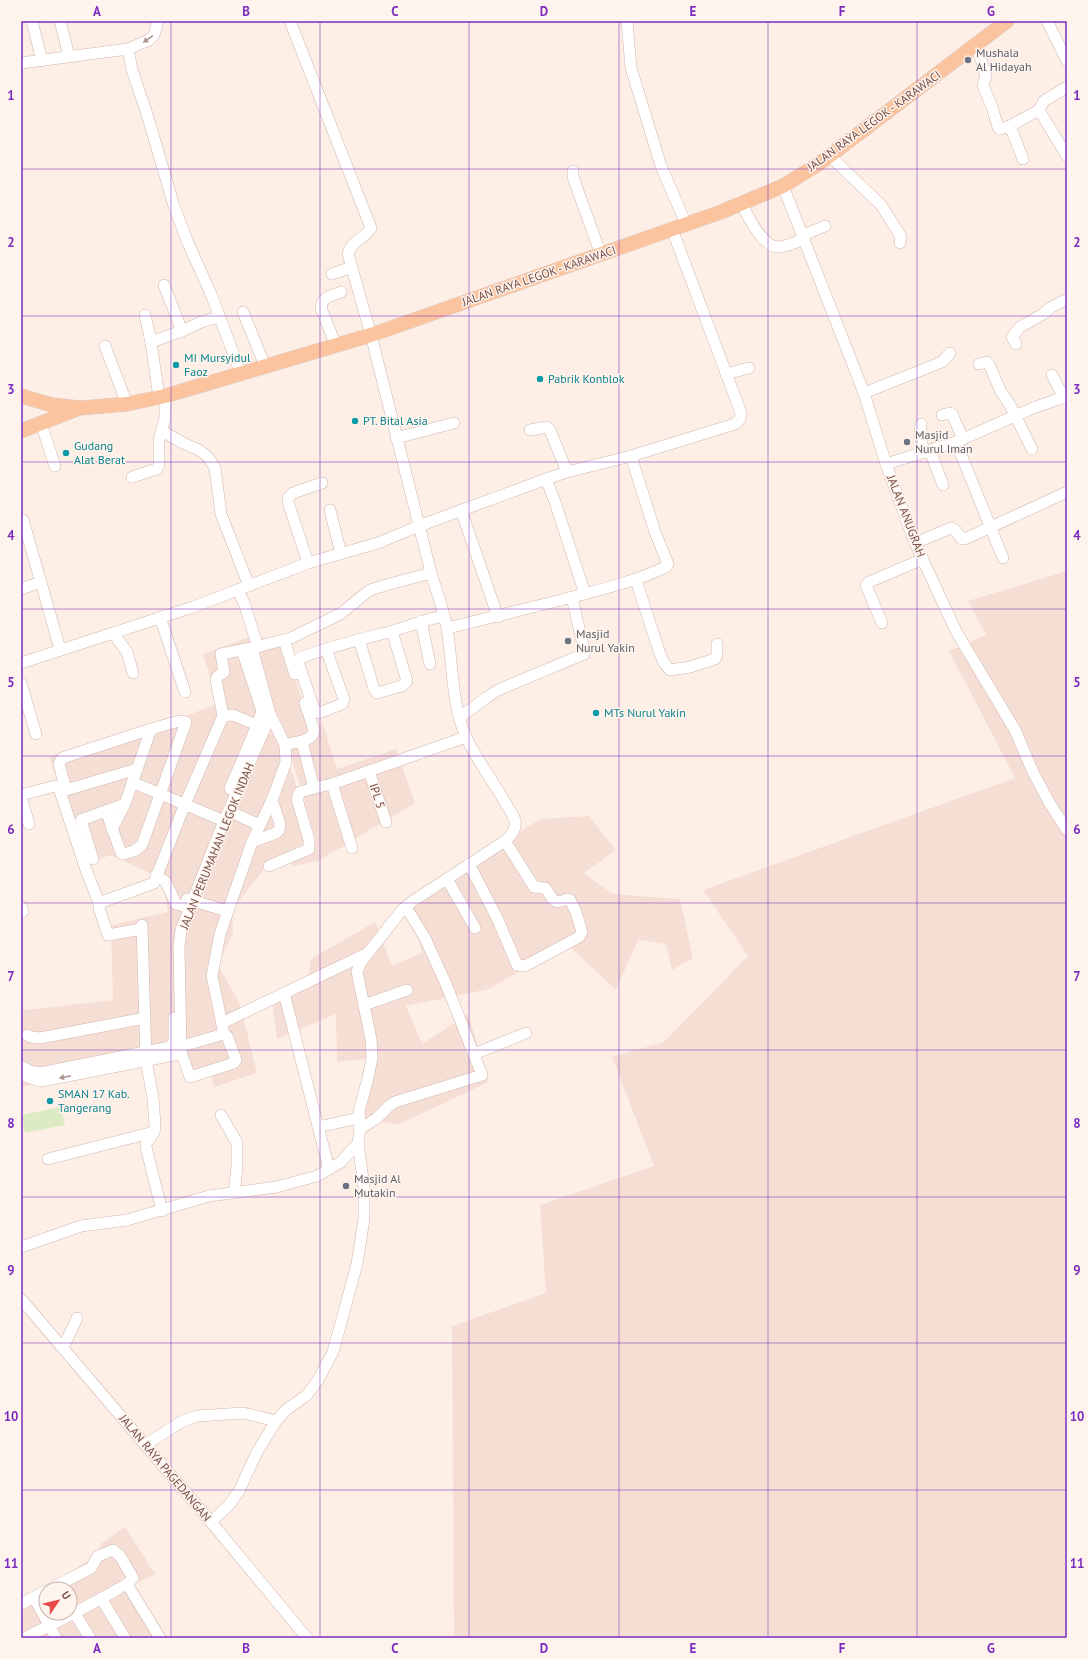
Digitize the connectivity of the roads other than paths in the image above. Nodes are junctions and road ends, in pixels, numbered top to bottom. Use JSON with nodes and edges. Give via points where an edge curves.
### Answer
{"nodes":[{"id":1,"x":32,"y":21,"type":"edge"},
{"id":2,"x":60,"y":21,"type":"edge"},
{"id":3,"x":158,"y":21,"type":"edge"},
{"id":4,"x":290,"y":21,"type":"edge"},
{"id":5,"x":627,"y":21,"type":"edge"},
{"id":6,"x":1007,"y":21,"type":"edge"},
{"id":7,"x":1047,"y":21,"type":"edge"},
{"id":8,"x":975,"y":46,"type":"junction"},
{"id":9,"x":128,"y":49,"type":"junction"},
{"id":10,"x":69,"y":56,"type":"junction"},
{"id":11,"x":42,"y":61,"type":"junction"},
{"id":12,"x":1067,"y":61,"type":"edge"},
{"id":13,"x":21,"y":63,"type":"edge"},
{"id":14,"x":1067,"y":87,"type":"edge"},
{"id":15,"x":1039,"y":110,"type":"junction"},
{"id":16,"x":1010,"y":126,"type":"junction"},
{"id":17,"x":830,"y":156,"type":"junction"},
{"id":18,"x":1067,"y":156,"type":"edge"},
{"id":19,"x":1024,"y":159,"type":"dead end"},
{"id":20,"x":573,"y":171,"type":"dead end"},
{"id":21,"x":783,"y":186,"type":"junction"},
{"id":22,"x":741,"y":204,"type":"junction"},
{"id":23,"x":686,"y":224,"type":"junction"},
{"id":24,"x":825,"y":226,"type":"dead end"},
{"id":25,"x":672,"y":229,"type":"junction"},
{"id":26,"x":803,"y":237,"type":"junction"},
{"id":27,"x":900,"y":243,"type":"dead end"},
{"id":28,"x":601,"y":255,"type":"junction"},
{"id":29,"x":352,"y":267,"type":"junction"},
{"id":30,"x":332,"y":274,"type":"dead end"},
{"id":31,"x":164,"y":285,"type":"dead end"},
{"id":32,"x":341,"y":292,"type":"dead end"},
{"id":33,"x":1067,"y":298,"type":"edge"},
{"id":34,"x":243,"y":312,"type":"dead end"},
{"id":35,"x":145,"y":315,"type":"dead end"},
{"id":36,"x":219,"y":317,"type":"junction"},
{"id":37,"x":182,"y":331,"type":"junction"},
{"id":38,"x":371,"y":334,"type":"junction"},
{"id":39,"x":151,"y":342,"type":"junction"},
{"id":40,"x":1016,"y":344,"type":"dead end"},
{"id":41,"x":105,"y":346,"type":"dead end"},
{"id":42,"x":336,"y":346,"type":"junction"},
{"id":43,"x":950,"y":353,"type":"dead end"},
{"id":44,"x":979,"y":364,"type":"dead end"},
{"id":45,"x":265,"y":366,"type":"junction"},
{"id":46,"x":749,"y":368,"type":"dead end"},
{"id":47,"x":241,"y":374,"type":"junction"},
{"id":48,"x":726,"y":374,"type":"junction"},
{"id":49,"x":1052,"y":375,"type":"dead end"},
{"id":50,"x":864,"y":393,"type":"junction"},
{"id":51,"x":21,"y":396,"type":"edge"},
{"id":52,"x":162,"y":396,"type":"junction"},
{"id":53,"x":1066,"y":397,"type":"edge"},
{"id":54,"x":127,"y":404,"type":"junction"},
{"id":55,"x":80,"y":408,"type":"junction"},
{"id":56,"x":942,"y":415,"type":"dead end"},
{"id":57,"x":1015,"y":416,"type":"junction"},
{"id":58,"x":41,"y":423,"type":"junction"},
{"id":59,"x":454,"y":423,"type":"dead end"},
{"id":60,"x":921,"y":424,"type":"dead end"},
{"id":61,"x":530,"y":430,"type":"dead end"},
{"id":62,"x":21,"y":431,"type":"edge"},
{"id":63,"x":162,"y":431,"type":"junction"},
{"id":64,"x":396,"y":438,"type":"junction"},
{"id":65,"x":959,"y":440,"type":"junction"},
{"id":66,"x":1032,"y":449,"type":"dead end"},
{"id":67,"x":927,"y":452,"type":"junction"},
{"id":68,"x":631,"y":456,"type":"junction"},
{"id":69,"x":886,"y":464,"type":"junction"},
{"id":70,"x":55,"y":466,"type":"dead end"},
{"id":71,"x":568,"y":472,"type":"junction"},
{"id":72,"x":132,"y":477,"type":"dead end"},
{"id":73,"x":546,"y":479,"type":"junction"},
{"id":74,"x":322,"y":483,"type":"dead end"},
{"id":75,"x":943,"y":485,"type":"dead end"},
{"id":76,"x":1067,"y":492,"type":"edge"},
{"id":77,"x":330,"y":510,"type":"dead end"},
{"id":78,"x":461,"y":510,"type":"junction"},
{"id":79,"x":22,"y":520,"type":"dead end"},
{"id":80,"x":419,"y":526,"type":"junction"},
{"id":81,"x":991,"y":529,"type":"junction"},
{"id":82,"x":915,"y":543,"type":"junction"},
{"id":83,"x":340,"y":554,"type":"junction"},
{"id":84,"x":1003,"y":558,"type":"dead end"},
{"id":85,"x":923,"y":559,"type":"junction"},
{"id":86,"x":308,"y":563,"type":"junction"},
{"id":87,"x":431,"y":573,"type":"junction"},
{"id":88,"x":636,"y":580,"type":"junction"},
{"id":89,"x":41,"y":582,"type":"junction"},
{"id":90,"x":249,"y":586,"type":"junction"},
{"id":91,"x":21,"y":589,"type":"edge"},
{"id":92,"x":238,"y":591,"type":"junction"},
{"id":93,"x":585,"y":594,"type":"junction"},
{"id":94,"x":572,"y":597,"type":"junction"},
{"id":95,"x":444,"y":616,"type":"junction"},
{"id":96,"x":498,"y":616,"type":"junction"},
{"id":97,"x":160,"y":617,"type":"junction"},
{"id":98,"x":421,"y":621,"type":"junction"},
{"id":99,"x":882,"y":623,"type":"dead end"},
{"id":100,"x":447,"y":628,"type":"junction"},
{"id":101,"x":392,"y":631,"type":"junction"},
{"id":102,"x":113,"y":633,"type":"junction"},
{"id":103,"x":359,"y":639,"type":"junction"},
{"id":104,"x":284,"y":640,"type":"junction"},
{"id":105,"x":718,"y":644,"type":"dead end"},
{"id":106,"x":251,"y":648,"type":"junction"},
{"id":107,"x":60,"y":649,"type":"junction"},
{"id":108,"x":326,"y":649,"type":"junction"},
{"id":109,"x":21,"y":663,"type":"edge"},
{"id":110,"x":430,"y":664,"type":"dead end"},
{"id":111,"x":133,"y":673,"type":"dead end"},
{"id":112,"x":21,"y":683,"type":"edge"},
{"id":113,"x":185,"y":692,"type":"dead end"},
{"id":114,"x":266,"y":712,"type":"junction"},
{"id":115,"x":224,"y":716,"type":"junction"},
{"id":116,"x":459,"y":718,"type":"junction"},
{"id":117,"x":261,"y":727,"type":"junction"},
{"id":118,"x":151,"y":729,"type":"junction"},
{"id":119,"x":36,"y":734,"type":"dead end"},
{"id":120,"x":466,"y":737,"type":"junction"},
{"id":121,"x":285,"y":745,"type":"junction"},
{"id":122,"x":303,"y":746,"type":"dead end"},
{"id":123,"x":137,"y":769,"type":"junction"},
{"id":124,"x":369,"y":771,"type":"junction"},
{"id":125,"x":132,"y":782,"type":"junction"},
{"id":126,"x":332,"y":784,"type":"junction"},
{"id":127,"x":314,"y":788,"type":"junction"},
{"id":128,"x":160,"y":794,"type":"junction"},
{"id":129,"x":21,"y":796,"type":"edge"},
{"id":130,"x":272,"y":800,"type":"junction"},
{"id":131,"x":125,"y":804,"type":"junction"},
{"id":132,"x":185,"y":804,"type":"junction"},
{"id":133,"x":106,"y":811,"type":"junction"},
{"id":134,"x":224,"y":816,"type":"junction"},
{"id":135,"x":386,"y":822,"type":"dead end"},
{"id":136,"x":29,"y":824,"type":"dead end"},
{"id":137,"x":259,"y":825,"type":"junction"},
{"id":138,"x":112,"y":829,"type":"junction"},
{"id":139,"x":1067,"y":830,"type":"edge"},
{"id":140,"x":505,"y":841,"type":"junction"},
{"id":141,"x":252,"y":842,"type":"junction"},
{"id":142,"x":352,"y":848,"type":"dead end"},
{"id":143,"x":93,"y":859,"type":"dead end"},
{"id":144,"x":469,"y":864,"type":"junction"},
{"id":145,"x":269,"y":866,"type":"dead end"},
{"id":146,"x":156,"y":875,"type":"junction"},
{"id":147,"x":447,"y":879,"type":"junction"},
{"id":148,"x":188,"y":902,"type":"junction"},
{"id":149,"x":99,"y":903,"type":"junction"},
{"id":150,"x":21,"y":906,"type":"edge"},
{"id":151,"x":406,"y":907,"type":"junction"},
{"id":152,"x":227,"y":911,"type":"junction"},
{"id":153,"x":21,"y":913,"type":"edge"},
{"id":154,"x":475,"y":928,"type":"dead end"},
{"id":155,"x":366,"y":954,"type":"junction"},
{"id":156,"x":407,"y":990,"type":"dead end"},
{"id":157,"x":284,"y":993,"type":"junction"},
{"id":158,"x":364,"y":1005,"type":"junction"},
{"id":159,"x":145,"y":1018,"type":"junction"},
{"id":160,"x":222,"y":1023,"type":"junction"},
{"id":161,"x":526,"y":1033,"type":"dead end"},
{"id":162,"x":224,"y":1034,"type":"junction"},
{"id":163,"x":27,"y":1035,"type":"dead end"},
{"id":164,"x":182,"y":1049,"type":"junction"},
{"id":165,"x":474,"y":1054,"type":"junction"},
{"id":166,"x":146,"y":1056,"type":"junction"},
{"id":167,"x":21,"y":1066,"type":"edge"},
{"id":168,"x":21,"y":1074,"type":"edge"},
{"id":169,"x":221,"y":1115,"type":"dead end"},
{"id":170,"x":360,"y":1124,"type":"junction"},
{"id":171,"x":318,"y":1127,"type":"junction"},
{"id":172,"x":154,"y":1132,"type":"junction"},
{"id":173,"x":358,"y":1143,"type":"junction"},
{"id":174,"x":48,"y":1159,"type":"dead end"},
{"id":175,"x":329,"y":1170,"type":"junction"},
{"id":176,"x":234,"y":1193,"type":"junction"},
{"id":177,"x":162,"y":1211,"type":"junction"},
{"id":178,"x":21,"y":1247,"type":"edge"},
{"id":179,"x":21,"y":1299,"type":"edge"},
{"id":180,"x":77,"y":1318,"type":"dead end"},
{"id":181,"x":63,"y":1348,"type":"junction"},
{"id":182,"x":276,"y":1421,"type":"junction"},
{"id":183,"x":145,"y":1445,"type":"junction"},
{"id":184,"x":211,"y":1522,"type":"junction"},
{"id":185,"x":66,"y":1581,"type":"edge"},
{"id":186,"x":127,"y":1584,"type":"junction"},
{"id":187,"x":38,"y":1595,"type":"edge"},
{"id":188,"x":34,"y":1597,"type":"junction"},
{"id":189,"x":101,"y":1598,"type":"junction"},
{"id":190,"x":21,"y":1604,"type":"edge"},
{"id":191,"x":78,"y":1610,"type":"edge"},
{"id":192,"x":78,"y":1618,"type":"edge"},
{"id":193,"x":56,"y":1621,"type":"edge"},
{"id":194,"x":48,"y":1625,"type":"junction"},
{"id":195,"x":25,"y":1638,"type":"edge"},
{"id":196,"x":56,"y":1638,"type":"edge"},
{"id":197,"x":90,"y":1638,"type":"edge"},
{"id":198,"x":125,"y":1638,"type":"edge"},
{"id":199,"x":160,"y":1638,"type":"edge"},
{"id":200,"x":306,"y":1638,"type":"edge"}],
"edges":[{"from":1,"to":11,"type":"street"},
{"from":2,"to":10,"type":"street"},
{"from":3,"to":9,"type":"street","one_way":true,"via":[[154,35],[149,40]]},
{"from":4,"to":29,"type":"street","via":[[371,228],[349,249]]},
{"from":5,"to":23,"type":"street","via":[[631,68],[661,166]]},
{"from":6,"to":8,"type":"main road","name":"JALAN RAYA LEGOK - KARAWACI"},
{"from":7,"to":12,"type":"street"},
{"from":8,"to":16,"type":"street","via":[[986,76],[983,85],[998,127],[1000,129]]},
{"from":8,"to":17,"type":"main road","name":"JALAN RAYA LEGOK - KARAWACI"},
{"from":9,"to":10,"type":"street"},
{"from":9,"to":36,"type":"street","via":[[132,70],[148,114],[174,206]]},
{"from":10,"to":11,"type":"street"},
{"from":11,"to":13,"type":"street"},
{"from":14,"to":15,"type":"street","via":[[1044,101]]},
{"from":15,"to":16,"type":"street"},
{"from":15,"to":18,"type":"street"},
{"from":16,"to":19,"type":"street"},
{"from":17,"to":21,"type":"main road","name":"JALAN RAYA LEGOK - KARAWACI"},
{"from":17,"to":27,"type":"street","via":[[881,205],[900,235]]},
{"from":20,"to":28,"type":"street","via":[[578,194]]},
{"from":21,"to":22,"type":"main road","name":"JALAN RAYA LEGOK - KARAWACI"},
{"from":21,"to":26,"type":"street","name":"JALAN ANUGRAH"},
{"from":22,"to":23,"type":"main road","name":"JALAN RAYA LEGOK - KARAWACI"},
{"from":22,"to":26,"type":"street","via":[[767,243],[779,247]]},
{"from":23,"to":25,"type":"main road","name":"JALAN RAYA LEGOK - KARAWACI"},
{"from":24,"to":26,"type":"street"},
{"from":25,"to":28,"type":"main road","name":"JALAN RAYA LEGOK - KARAWACI"},
{"from":25,"to":48,"type":"street"},
{"from":26,"to":50,"type":"street","name":"JALAN ANUGRAH"},
{"from":28,"to":38,"type":"main road","name":"JALAN RAYA LEGOK - KARAWACI"},
{"from":29,"to":30,"type":"street"},
{"from":29,"to":38,"type":"street"},
{"from":31,"to":37,"type":"street"},
{"from":32,"to":42,"type":"street","via":[[324,298],[322,302]]},
{"from":33,"to":40,"type":"street","via":[[1020,327],[1012,337]]},
{"from":34,"to":45,"type":"street"},
{"from":35,"to":39,"type":"street"},
{"from":36,"to":37,"type":"street"},
{"from":36,"to":47,"type":"street"},
{"from":37,"to":39,"type":"street"},
{"from":38,"to":42,"type":"main road","name":"JALAN RAYA LEGOK - KARAWACI"},
{"from":38,"to":64,"type":"street"},
{"from":39,"to":52,"type":"street"},
{"from":41,"to":54,"type":"street"},
{"from":42,"to":45,"type":"main road","name":"JALAN RAYA LEGOK - KARAWACI"},
{"from":43,"to":50,"type":"street","via":[[942,362]]},
{"from":44,"to":57,"type":"street","via":[[987,362],[990,366]]},
{"from":45,"to":47,"type":"main road","name":"JALAN RAYA LEGOK - KARAWACI"},
{"from":46,"to":48,"type":"street"},
{"from":47,"to":52,"type":"main road","name":"JALAN RAYA LEGOK - KARAWACI"},
{"from":48,"to":68,"type":"street","via":[[741,413],[735,424]]},
{"from":49,"to":53,"type":"street"},
{"from":50,"to":69,"type":"street","name":"JALAN ANUGRAH"},
{"from":51,"to":55,"type":"main road","name":"JALAN RAYA LEGOK - KARAWACI","via":[[52,405]]},
{"from":52,"to":54,"type":"main road","name":"JALAN RAYA LEGOK - KARAWACI"},
{"from":52,"to":63,"type":"street","via":[[166,418]]},
{"from":53,"to":57,"type":"street"},
{"from":54,"to":55,"type":"main road","name":"JALAN RAYA LEGOK - KARAWACI"},
{"from":55,"to":58,"type":"main road"},
{"from":56,"to":65,"type":"street","via":[[952,414]]},
{"from":57,"to":65,"type":"street"},
{"from":57,"to":66,"type":"street"},
{"from":58,"to":62,"type":"main road"},
{"from":58,"to":70,"type":"street"},
{"from":59,"to":64,"type":"street"},
{"from":60,"to":67,"type":"street","via":[[920,434]]},
{"from":61,"to":71,"type":"street","via":[[548,427]]},
{"from":63,"to":72,"type":"street","via":[[157,469]]},
{"from":63,"to":90,"type":"street","via":[[199,450],[208,457],[215,468],[221,514]]},
{"from":64,"to":80,"type":"street"},
{"from":65,"to":67,"type":"street"},
{"from":65,"to":81,"type":"street"},
{"from":67,"to":69,"type":"street"},
{"from":67,"to":75,"type":"street"},
{"from":68,"to":71,"type":"street"},
{"from":68,"to":88,"type":"street","via":[[668,564]]},
{"from":69,"to":82,"type":"street","name":"JALAN ANUGRAH"},
{"from":71,"to":73,"type":"street"},
{"from":73,"to":78,"type":"street"},
{"from":73,"to":93,"type":"street"},
{"from":74,"to":86,"type":"street","via":[[293,493],[288,498]]},
{"from":76,"to":81,"type":"street"},
{"from":77,"to":83,"type":"street"},
{"from":78,"to":80,"type":"street"},
{"from":78,"to":96,"type":"street"},
{"from":79,"to":89,"type":"street"},
{"from":80,"to":83,"type":"street","via":[[378,543]]},
{"from":80,"to":87,"type":"street"},
{"from":81,"to":82,"type":"street","via":[[962,539],[951,528]]},
{"from":81,"to":84,"type":"street"},
{"from":82,"to":85,"type":"street","name":"JALAN ANUGRAH"},
{"from":83,"to":86,"type":"street"},
{"from":85,"to":99,"type":"street","via":[[866,585]]},
{"from":85,"to":139,"type":"street","name":"JALAN ANUGRAH","via":[[957,633],[1015,730],[1033,772]]},
{"from":86,"to":90,"type":"street"},
{"from":87,"to":95,"type":"street"},
{"from":87,"to":104,"type":"street","via":[[370,590],[340,614]]},
{"from":88,"to":93,"type":"street"},
{"from":88,"to":105,"type":"street","via":[[659,652],[670,670],[715,659]]},
{"from":89,"to":91,"type":"street"},
{"from":89,"to":107,"type":"street"},
{"from":90,"to":92,"type":"street"},
{"from":92,"to":97,"type":"street"},
{"from":92,"to":106,"type":"street","via":[[244,603]]},
{"from":93,"to":94,"type":"street"},
{"from":94,"to":96,"type":"street"},
{"from":94,"to":116,"type":"street","via":[[584,654],[498,690]]},
{"from":95,"to":98,"type":"street"},
{"from":95,"to":100,"type":"street"},
{"from":96,"to":100,"type":"street"},
{"from":97,"to":102,"type":"street"},
{"from":97,"to":113,"type":"street"},
{"from":98,"to":101,"type":"street"},
{"from":98,"to":110,"type":"street"},
{"from":100,"to":116,"type":"street","via":[[453,691]]},
{"from":101,"to":103,"type":"street"},
{"from":101,"to":103,"type":"street","via":[[407,681],[402,686],[377,693]]},
{"from":102,"to":107,"type":"street"},
{"from":102,"to":111,"type":"street","via":[[127,652]]},
{"from":103,"to":108,"type":"street"},
{"from":104,"to":106,"type":"street"},
{"from":104,"to":121,"type":"street","via":[[314,730],[311,738]]},
{"from":106,"to":114,"type":"street"},
{"from":106,"to":115,"type":"street","via":[[220,655],[224,672],[216,680]]},
{"from":107,"to":109,"type":"street"},
{"from":108,"to":108,"type":"street","via":[[344,702],[320,713],[315,712],[298,662],[300,658]]},
{"from":112,"to":119,"type":"street"},
{"from":114,"to":117,"type":"street","name":"JALAN PERUMAHAN LEGOK INDAH"},
{"from":114,"to":121,"type":"street"},
{"from":115,"to":117,"type":"street","via":[[233,715]]},
{"from":115,"to":132,"type":"street"},
{"from":116,"to":120,"type":"street"},
{"from":117,"to":134,"type":"street","name":"JALAN PERUMAHAN LEGOK INDAH"},
{"from":118,"to":123,"type":"street"},
{"from":118,"to":123,"type":"street","via":[[62,758],[59,764],[66,790]]},
{"from":118,"to":128,"type":"street","via":[[186,722]]},
{"from":120,"to":124,"type":"street"},
{"from":120,"to":140,"type":"street","via":[[515,821],[512,835]]},
{"from":121,"to":130,"type":"street","via":[[286,762]]},
{"from":122,"to":127,"type":"street"},
{"from":123,"to":125,"type":"street"},
{"from":124,"to":126,"type":"street"},
{"from":124,"to":135,"type":"street","name":"IPL 5"},
{"from":125,"to":128,"type":"street"},
{"from":125,"to":131,"type":"street"},
{"from":126,"to":127,"type":"street"},
{"from":126,"to":142,"type":"street"},
{"from":127,"to":145,"type":"street","via":[[300,792],[297,799],[310,849]]},
{"from":128,"to":132,"type":"street"},
{"from":128,"to":138,"type":"street","via":[[142,845],[136,850],[121,853]]},
{"from":129,"to":136,"type":"street"},
{"from":129,"to":149,"type":"street","via":[[55,786],[59,788]]},
{"from":130,"to":137,"type":"street"},
{"from":130,"to":141,"type":"street","via":[[280,830]]},
{"from":131,"to":133,"type":"street"},
{"from":131,"to":138,"type":"street"},
{"from":132,"to":134,"type":"street"},
{"from":132,"to":146,"type":"street"},
{"from":133,"to":138,"type":"street"},
{"from":133,"to":143,"type":"street","via":[[81,820]]},
{"from":134,"to":137,"type":"street"},
{"from":134,"to":148,"type":"street","name":"JALAN PERUMAHAN LEGOK INDAH"},
{"from":137,"to":141,"type":"street"},
{"from":140,"to":144,"type":"street"},
{"from":140,"to":144,"type":"street","via":[[534,886],[545,888],[557,902],[570,900],[581,927],[582,932],[579,936],[525,966],[517,965],[498,920]]},
{"from":141,"to":152,"type":"street"},
{"from":144,"to":147,"type":"street"},
{"from":146,"to":148,"type":"street","via":[[166,882],[176,904]]},
{"from":146,"to":149,"type":"street","via":[[151,886]]},
{"from":147,"to":151,"type":"street"},
{"from":147,"to":154,"type":"street"},
{"from":148,"to":152,"type":"street"},
{"from":148,"to":164,"type":"street","name":"JALAN PERUMAHAN LEGOK INDAH","via":[[179,947]]},
{"from":148,"to":166,"type":"street","name":"JALAN PERUMAHAN LEGOK INDAH","via":[[177,926],[174,944],[173,1044]]},
{"from":149,"to":159,"type":"street","via":[[108,935],[142,927]]},
{"from":150,"to":153,"type":"street"},
{"from":151,"to":155,"type":"street"},
{"from":151,"to":165,"type":"street","via":[[425,938]]},
{"from":152,"to":160,"type":"street","via":[[212,976]]},
{"from":155,"to":157,"type":"street"},
{"from":155,"to":158,"type":"street","via":[[357,972]]},
{"from":156,"to":158,"type":"street"},
{"from":157,"to":160,"type":"street"},
{"from":157,"to":171,"type":"street"},
{"from":158,"to":170,"type":"street","via":[[372,1058],[361,1100]]},
{"from":159,"to":163,"type":"street","via":[[40,1038]]},
{"from":159,"to":166,"type":"street"},
{"from":160,"to":162,"type":"street"},
{"from":161,"to":165,"type":"street"},
{"from":162,"to":164,"type":"street"},
{"from":162,"to":164,"type":"street","via":[[236,1060],[234,1063],[190,1077]]},
{"from":164,"to":166,"type":"street","name":"JALAN PERUMAHAN LEGOK INDAH","via":[[179,1054]]},
{"from":165,"to":170,"type":"street","via":[[482,1074],[480,1076],[395,1102],[377,1118]]},
{"from":166,"to":167,"type":"street","name":"JALAN PERUMAHAN LEGOK INDAH","via":[[40,1073]]},
{"from":166,"to":168,"type":"street","name":"JALAN PERUMAHAN LEGOK INDAH","one_way":true,"via":[[39,1081]]},
{"from":166,"to":172,"type":"street","via":[[153,1098]]},
{"from":169,"to":176,"type":"street","via":[[237,1143]]},
{"from":170,"to":171,"type":"street"},
{"from":170,"to":173,"type":"street"},
{"from":171,"to":175,"type":"street"},
{"from":172,"to":174,"type":"street"},
{"from":172,"to":177,"type":"street","via":[[146,1147]]},
{"from":173,"to":175,"type":"street","via":[[341,1162]]},
{"from":173,"to":182,"type":"street","via":[[364,1187],[364,1219],[357,1264],[333,1352],[307,1395],[286,1410]]},
{"from":175,"to":176,"type":"street","via":[[318,1176],[276,1187]]},
{"from":176,"to":177,"type":"street","via":[[209,1196]]},
{"from":177,"to":178,"type":"street","via":[[128,1220],[81,1226]]},
{"from":179,"to":181,"type":"street","name":"JALAN RAYA PAGEDANGAN"},
{"from":180,"to":181,"type":"street"},
{"from":181,"to":183,"type":"street","name":"JALAN RAYA PAGEDANGAN"},
{"from":182,"to":183,"type":"street","via":[[242,1414],[197,1416],[181,1422]]},
{"from":182,"to":184,"type":"street","via":[[256,1454],[239,1491]]},
{"from":183,"to":184,"type":"street","name":"JALAN RAYA PAGEDANGAN"},
{"from":184,"to":200,"type":"street","name":"JALAN RAYA PAGEDANGAN"},
{"from":185,"to":186,"type":"street","via":[[91,1568],[98,1556],[113,1550],[120,1556],[133,1578]]},
{"from":186,"to":189,"type":"street"},
{"from":186,"to":199,"type":"street"},
{"from":187,"to":188,"type":"street"},
{"from":188,"to":190,"type":"street"},
{"from":188,"to":194,"type":"street"},
{"from":189,"to":191,"type":"street"},
{"from":189,"to":198,"type":"street"},
{"from":192,"to":197,"type":"street"},
{"from":193,"to":194,"type":"street"},
{"from":194,"to":195,"type":"street"},
{"from":194,"to":196,"type":"street"}]}
